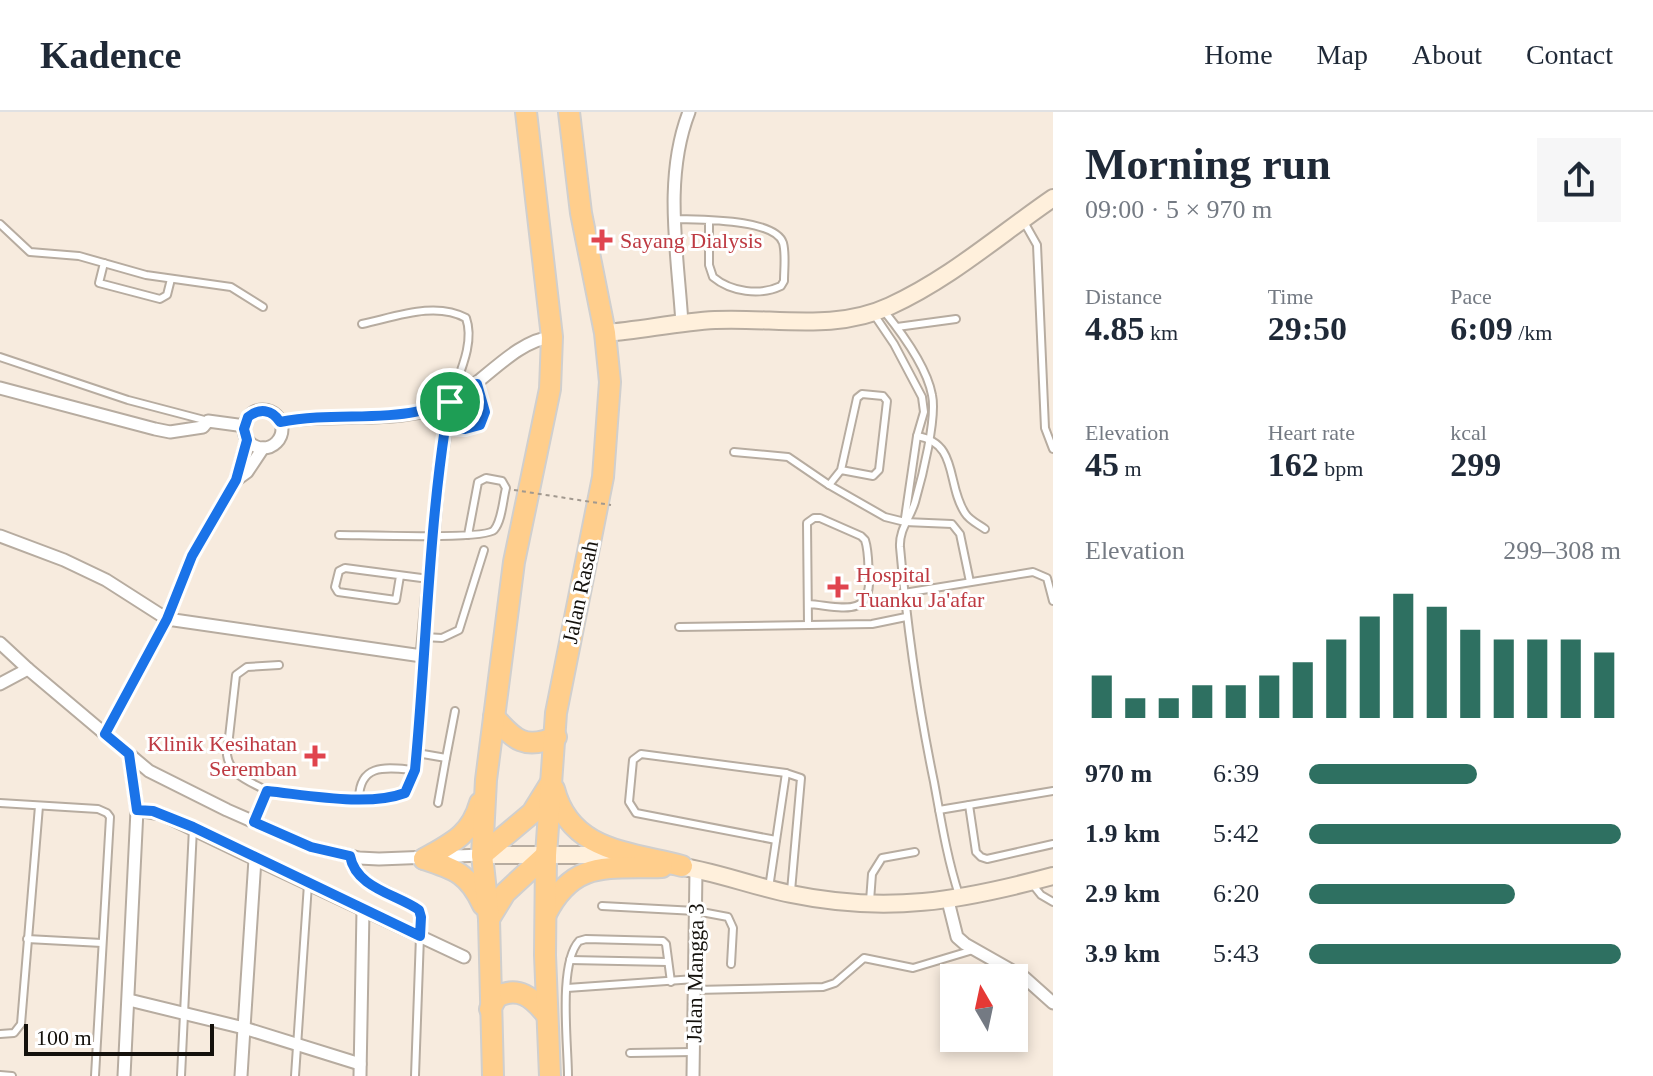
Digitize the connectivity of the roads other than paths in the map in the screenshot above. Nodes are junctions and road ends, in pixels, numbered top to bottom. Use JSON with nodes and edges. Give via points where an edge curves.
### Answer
{"nodes":[{"id":1,"x":526,"y":112,"type":"edge"},
{"id":2,"x":569,"y":112,"type":"edge"},
{"id":3,"x":577,"y":112,"type":"edge"},
{"id":4,"x":689,"y":112,"type":"edge"},
{"id":5,"x":571,"y":139,"type":"junction"},
{"id":6,"x":1053,"y":198,"type":"edge"},
{"id":7,"x":676,"y":219,"type":"junction"},
{"id":8,"x":1023,"y":220,"type":"junction"},
{"id":9,"x":709,"y":221,"type":"junction"},
{"id":10,"x":0,"y":224,"type":"edge"},
{"id":11,"x":104,"y":263,"type":"junction"},
{"id":12,"x":171,"y":279,"type":"junction"},
{"id":13,"x":263,"y":307,"type":"dead end"},
{"id":14,"x":877,"y":311,"type":"junction"},
{"id":15,"x":956,"y":319,"type":"dead end"},
{"id":16,"x":362,"y":324,"type":"dead end"},
{"id":17,"x":682,"y":324,"type":"junction"},
{"id":18,"x":897,"y":327,"type":"junction"},
{"id":19,"x":605,"y":333,"type":"junction"},
{"id":20,"x":552,"y":337,"type":"junction"},
{"id":21,"x":0,"y":357,"type":"edge"},
{"id":22,"x":477,"y":384,"type":"junction"},
{"id":23,"x":0,"y":388,"type":"edge"},
{"id":24,"x":450,"y":402,"type":"junction"},
{"id":25,"x":208,"y":421,"type":"junction"},
{"id":26,"x":280,"y":422,"type":"junction"},
{"id":27,"x":245,"y":426,"type":"junction"},
{"id":28,"x":445,"y":428,"type":"junction"},
{"id":29,"x":917,"y":436,"type":"junction"},
{"id":30,"x":930,"y":438,"type":"junction"},
{"id":31,"x":247,"y":440,"type":"junction"},
{"id":32,"x":263,"y":448,"type":"junction"},
{"id":33,"x":1053,"y":449,"type":"edge"},
{"id":34,"x":734,"y":452,"type":"dead end"},
{"id":35,"x":841,"y":470,"type":"junction"},
{"id":36,"x":236,"y":480,"type":"junction"},
{"id":37,"x":829,"y":485,"type":"junction"},
{"id":38,"x":905,"y":522,"type":"junction"},
{"id":39,"x":985,"y":529,"type":"dead end"},
{"id":40,"x":339,"y":535,"type":"dead end"},
{"id":41,"x":468,"y":535,"type":"junction"},
{"id":42,"x":0,"y":536,"type":"edge"},
{"id":43,"x":433,"y":536,"type":"junction"},
{"id":44,"x":484,"y":550,"type":"dead end"},
{"id":45,"x":400,"y":576,"type":"junction"},
{"id":46,"x":429,"y":579,"type":"junction"},
{"id":47,"x":970,"y":582,"type":"junction"},
{"id":48,"x":904,"y":593,"type":"junction"},
{"id":49,"x":1053,"y":601,"type":"edge"},
{"id":50,"x":808,"y":604,"type":"junction"},
{"id":51,"x":906,"y":617,"type":"junction"},
{"id":52,"x":167,"y":619,"type":"junction"},
{"id":53,"x":808,"y":625,"type":"junction"},
{"id":54,"x":679,"y":627,"type":"dead end"},
{"id":55,"x":424,"y":637,"type":"junction"},
{"id":56,"x":0,"y":643,"type":"edge"},
{"id":57,"x":422,"y":656,"type":"junction"},
{"id":58,"x":279,"y":665,"type":"dead end"},
{"id":59,"x":28,"y":669,"type":"junction"},
{"id":60,"x":0,"y":684,"type":"edge"},
{"id":61,"x":455,"y":711,"type":"dead end"},
{"id":62,"x":494,"y":717,"type":"junction"},
{"id":63,"x":105,"y":734,"type":"junction"},
{"id":64,"x":556,"y":737,"type":"junction"},
{"id":65,"x":417,"y":753,"type":"junction"},
{"id":66,"x":129,"y":754,"type":"junction"},
{"id":67,"x":446,"y":758,"type":"junction"},
{"id":68,"x":415,"y":770,"type":"junction"},
{"id":69,"x":786,"y":773,"type":"junction"},
{"id":70,"x":486,"y":780,"type":"junction"},
{"id":71,"x":552,"y":781,"type":"junction"},
{"id":72,"x":267,"y":791,"type":"junction"},
{"id":73,"x":1053,"y":791,"type":"edge"},
{"id":74,"x":359,"y":798,"type":"junction"},
{"id":75,"x":0,"y":803,"type":"edge"},
{"id":76,"x":438,"y":803,"type":"dead end"},
{"id":77,"x":969,"y":805,"type":"junction"},
{"id":78,"x":39,"y":806,"type":"junction"},
{"id":79,"x":137,"y":810,"type":"junction"},
{"id":80,"x":939,"y":810,"type":"junction"},
{"id":81,"x":254,"y":822,"type":"junction"},
{"id":82,"x":193,"y":827,"type":"junction"},
{"id":83,"x":776,"y":840,"type":"junction"},
{"id":84,"x":1053,"y":844,"type":"edge"},
{"id":85,"x":915,"y":852,"type":"dead end"},
{"id":86,"x":482,"y":855,"type":"junction"},
{"id":87,"x":546,"y":855,"type":"junction"},
{"id":88,"x":350,"y":856,"type":"junction"},
{"id":89,"x":255,"y":859,"type":"junction"},
{"id":90,"x":424,"y":859,"type":"junction"},
{"id":91,"x":689,"y":868,"type":"junction"},
{"id":92,"x":1053,"y":876,"type":"edge"},
{"id":93,"x":1032,"y":881,"type":"junction"},
{"id":94,"x":308,"y":884,"type":"junction"},
{"id":95,"x":769,"y":889,"type":"junction"},
{"id":96,"x":791,"y":894,"type":"junction"},
{"id":97,"x":954,"y":900,"type":"junction"},
{"id":98,"x":1053,"y":902,"type":"edge"},
{"id":99,"x":870,"y":904,"type":"junction"},
{"id":100,"x":602,"y":906,"type":"dead end"},
{"id":101,"x":363,"y":910,"type":"junction"},
{"id":102,"x":696,"y":911,"type":"junction"},
{"id":103,"x":545,"y":916,"type":"junction"},
{"id":104,"x":489,"y":919,"type":"junction"},
{"id":105,"x":420,"y":936,"type":"junction"},
{"id":106,"x":27,"y":939,"type":"junction"},
{"id":107,"x":102,"y":943,"type":"junction"},
{"id":108,"x":973,"y":950,"type":"junction"},
{"id":109,"x":464,"y":957,"type":"dead end"},
{"id":110,"x":570,"y":960,"type":"junction"},
{"id":111,"x":668,"y":962,"type":"junction"},
{"id":112,"x":731,"y":964,"type":"dead end"},
{"id":113,"x":671,"y":982,"type":"junction"},
{"id":114,"x":695,"y":985,"type":"junction"},
{"id":115,"x":567,"y":988,"type":"junction"},
{"id":116,"x":129,"y":1000,"type":"junction"},
{"id":117,"x":1053,"y":1003,"type":"edge"},
{"id":118,"x":490,"y":1009,"type":"junction"},
{"id":119,"x":185,"y":1012,"type":"junction"},
{"id":120,"x":546,"y":1014,"type":"junction"},
{"id":121,"x":244,"y":1028,"type":"junction"},
{"id":122,"x":0,"y":1034,"type":"edge"},
{"id":123,"x":298,"y":1043,"type":"junction"},
{"id":124,"x":693,"y":1052,"type":"junction"},
{"id":125,"x":630,"y":1053,"type":"dead end"},
{"id":126,"x":360,"y":1070,"type":"edge"},
{"id":127,"x":0,"y":1075,"type":"edge"},
{"id":128,"x":12,"y":1076,"type":"edge"},
{"id":129,"x":95,"y":1076,"type":"edge"},
{"id":130,"x":124,"y":1076,"type":"edge"},
{"id":131,"x":181,"y":1076,"type":"edge"},
{"id":132,"x":241,"y":1076,"type":"edge"},
{"id":133,"x":295,"y":1076,"type":"edge"},
{"id":134,"x":415,"y":1076,"type":"edge"},
{"id":135,"x":493,"y":1076,"type":"edge"},
{"id":136,"x":550,"y":1076,"type":"edge"},
{"id":137,"x":568,"y":1076,"type":"edge"},
{"id":138,"x":693,"y":1076,"type":"edge"}],
"edges":[{"from":1,"to":20,"type":"highway"},
{"from":2,"to":5,"type":"highway","name":"Jalan Rasah"},
{"from":3,"to":5,"type":"lane"},
{"from":4,"to":7,"type":"street","via":[[675,164]]},
{"from":5,"to":19,"type":"highway","name":"Jalan Rasah"},
{"from":6,"to":8,"type":"street"},
{"from":7,"to":9,"type":"lane"},
{"from":7,"to":17,"type":"street"},
{"from":8,"to":14,"type":"street","via":[[933,282]]},
{"from":8,"to":33,"type":"lane","via":[[1037,245],[1045,428]]},
{"from":9,"to":9,"type":"lane","via":[[746,223],[775,234],[783,243],[781,286],[749,291],[713,277]]},
{"from":10,"to":11,"type":"lane","via":[[30,252]]},
{"from":11,"to":12,"type":"lane"},
{"from":11,"to":12,"type":"lane","via":[[99,283],[146,295],[164,297]]},
{"from":12,"to":13,"type":"lane","via":[[231,287]]},
{"from":14,"to":17,"type":"street","via":[[832,322],[755,319]]},
{"from":14,"to":18,"type":"lane"},
{"from":14,"to":29,"type":"lane","via":[[922,397]]},
{"from":15,"to":18,"type":"lane"},
{"from":16,"to":24,"type":"lane","via":[[437,309],[466,318],[469,340]]},
{"from":17,"to":19,"type":"street"},
{"from":18,"to":30,"type":"lane","via":[[929,384]]},
{"from":19,"to":64,"type":"highway","name":"Jalan Rasah","via":[[610,382],[603,477],[556,713]]},
{"from":20,"to":22,"type":"street","via":[[525,346]]},
{"from":20,"to":62,"type":"highway","via":[[550,389],[514,562]]},
{"from":21,"to":25,"type":"lane"},
{"from":22,"to":24,"type":"street"},
{"from":22,"to":28,"type":"lane","via":[[485,412],[480,425]]},
{"from":23,"to":25,"type":"street","via":[[170,432],[203,427]]},
{"from":24,"to":26,"type":"street","via":[[426,412]]},
{"from":24,"to":28,"type":"street"},
{"from":25,"to":27,"type":"street"},
{"from":26,"to":27,"type":"street","via":[[272,413],[259,411]]},
{"from":26,"to":32,"type":"street","via":[[278,440]]},
{"from":27,"to":31,"type":"street"},
{"from":28,"to":43,"type":"street"},
{"from":29,"to":30,"type":"lane"},
{"from":29,"to":38,"type":"lane"},
{"from":30,"to":38,"type":"lane","via":[[914,506]]},
{"from":30,"to":39,"type":"lane","via":[[941,445],[965,513]]},
{"from":31,"to":32,"type":"street"},
{"from":31,"to":36,"type":"street"},
{"from":32,"to":36,"type":"street"},
{"from":34,"to":37,"type":"lane","via":[[788,457]]},
{"from":35,"to":35,"type":"lane","via":[[857,398],[883,396],[887,401],[879,470],[873,476]]},
{"from":35,"to":37,"type":"lane"},
{"from":36,"to":52,"type":"street","via":[[192,556]]},
{"from":37,"to":38,"type":"lane","via":[[885,517]]},
{"from":38,"to":47,"type":"lane","via":[[952,524],[960,534]]},
{"from":38,"to":48,"type":"lane","via":[[900,533]]},
{"from":40,"to":43,"type":"lane"},
{"from":41,"to":41,"type":"lane","via":[[486,535],[496,527],[506,488],[502,481],[478,482]]},
{"from":41,"to":43,"type":"lane"},
{"from":42,"to":52,"type":"street","via":[[106,580]]},
{"from":43,"to":46,"type":"street"},
{"from":44,"to":55,"type":"lane","via":[[459,630],[442,638]]},
{"from":45,"to":45,"type":"lane","via":[[341,569],[335,587],[338,592],[393,600],[398,598]]},
{"from":45,"to":46,"type":"lane"},
{"from":46,"to":55,"type":"street"},
{"from":47,"to":48,"type":"lane"},
{"from":47,"to":49,"type":"lane","via":[[1033,572],[1047,578]]},
{"from":48,"to":51,"type":"lane"},
{"from":50,"to":50,"type":"lane","via":[[807,523],[820,518],[865,540],[869,594],[864,603],[852,607]]},
{"from":50,"to":53,"type":"lane"},
{"from":51,"to":53,"type":"lane","via":[[872,624]]},
{"from":51,"to":80,"type":"lane"},
{"from":52,"to":57,"type":"street"},
{"from":52,"to":63,"type":"street"},
{"from":53,"to":54,"type":"lane"},
{"from":55,"to":57,"type":"street"},
{"from":56,"to":59,"type":"street"},
{"from":57,"to":65,"type":"lane"},
{"from":58,"to":72,"type":"lane","via":[[247,667],[236,675],[228,741],[233,772]]},
{"from":59,"to":60,"type":"street"},
{"from":59,"to":63,"type":"street"},
{"from":61,"to":67,"type":"lane"},
{"from":62,"to":64,"type":"highway","via":[[523,742]]},
{"from":62,"to":70,"type":"highway"},
{"from":63,"to":66,"type":"street"},
{"from":64,"to":71,"type":"highway","name":"Jalan Rasah"},
{"from":65,"to":67,"type":"lane"},
{"from":65,"to":68,"type":"lane"},
{"from":66,"to":79,"type":"street"},
{"from":66,"to":81,"type":"street","via":[[149,771]]},
{"from":67,"to":76,"type":"lane"},
{"from":68,"to":74,"type":"lane","via":[[405,793]]},
{"from":68,"to":74,"type":"lane","via":[[369,773],[359,787]]},
{"from":69,"to":83,"type":"lane"},
{"from":69,"to":83,"type":"lane","via":[[641,754],[633,760],[629,802],[636,813]]},
{"from":69,"to":96,"type":"lane","via":[[801,778],[803,785]]},
{"from":70,"to":86,"type":"highway"},
{"from":70,"to":90,"type":"highway","via":[[475,821]]},
{"from":71,"to":86,"type":"highway","via":[[532,813]]},
{"from":71,"to":87,"type":"highway","name":"Jalan Rasah"},
{"from":71,"to":91,"type":"highway","via":[[559,807],[581,835]]},
{"from":72,"to":74,"type":"lane"},
{"from":72,"to":81,"type":"lane"},
{"from":73,"to":77,"type":"lane"},
{"from":75,"to":78,"type":"lane"},
{"from":77,"to":80,"type":"lane"},
{"from":77,"to":84,"type":"lane","via":[[981,857]]},
{"from":78,"to":106,"type":"lane"},
{"from":78,"to":107,"type":"lane","via":[[98,809],[110,817]]},
{"from":79,"to":82,"type":"street"},
{"from":79,"to":116,"type":"street"},
{"from":80,"to":97,"type":"lane"},
{"from":81,"to":88,"type":"street","via":[[311,847]]},
{"from":82,"to":89,"type":"street"},
{"from":82,"to":119,"type":"lane"},
{"from":83,"to":95,"type":"lane"},
{"from":85,"to":99,"type":"lane","via":[[882,858],[872,874]]},
{"from":86,"to":87,"type":"street"},
{"from":86,"to":90,"type":"street"},
{"from":86,"to":104,"type":"highway"},
{"from":87,"to":91,"type":"street"},
{"from":87,"to":103,"type":"highway","name":"Jalan Rasah"},
{"from":87,"to":104,"type":"highway","via":[[505,893]]},
{"from":88,"to":90,"type":"street"},
{"from":88,"to":105,"type":"street","via":[[369,884],[419,910]]},
{"from":89,"to":94,"type":"street"},
{"from":89,"to":121,"type":"street"},
{"from":90,"to":104,"type":"highway","via":[[464,875]]},
{"from":91,"to":95,"type":"street"},
{"from":91,"to":102,"type":"street","name":"Jalan Mangga 3"},
{"from":91,"to":103,"type":"highway","via":[[593,870],[567,882]]},
{"from":92,"to":93,"type":"street"},
{"from":93,"to":97,"type":"street"},
{"from":93,"to":98,"type":"lane"},
{"from":94,"to":101,"type":"street"},
{"from":94,"to":123,"type":"lane"},
{"from":95,"to":96,"type":"street"},
{"from":96,"to":99,"type":"street"},
{"from":97,"to":99,"type":"street"},
{"from":97,"to":108,"type":"street","via":[[957,937]]},
{"from":100,"to":102,"type":"lane"},
{"from":101,"to":105,"type":"street"},
{"from":101,"to":126,"type":"street"},
{"from":102,"to":112,"type":"lane","via":[[732,922]]},
{"from":102,"to":114,"type":"street","name":"Jalan Mangga 3"},
{"from":103,"to":120,"type":"highway","name":"Jalan Rasah"},
{"from":104,"to":118,"type":"highway"},
{"from":105,"to":109,"type":"street"},
{"from":105,"to":134,"type":"lane"},
{"from":106,"to":107,"type":"lane"},
{"from":106,"to":122,"type":"lane","via":[[21,1024],[14,1033]]},
{"from":107,"to":129,"type":"lane"},
{"from":108,"to":114,"type":"lane","via":[[913,968],[864,958],[823,987]]},
{"from":108,"to":117,"type":"street","via":[[1025,978]]},
{"from":110,"to":111,"type":"lane"},
{"from":110,"to":111,"type":"lane","via":[[575,945],[586,939],[659,939],[666,944]]},
{"from":110,"to":115,"type":"lane"},
{"from":111,"to":113,"type":"lane"},
{"from":113,"to":114,"type":"lane"},
{"from":113,"to":115,"type":"lane"},
{"from":114,"to":124,"type":"street","name":"Jalan Mangga 3"},
{"from":115,"to":137,"type":"lane"},
{"from":116,"to":119,"type":"street"},
{"from":116,"to":130,"type":"street"},
{"from":118,"to":120,"type":"highway","via":[[497,997],[512,992],[529,997]]},
{"from":118,"to":135,"type":"highway"},
{"from":119,"to":121,"type":"street"},
{"from":119,"to":131,"type":"lane"},
{"from":120,"to":136,"type":"highway","name":"Jalan Rasah"},
{"from":121,"to":123,"type":"street"},
{"from":121,"to":132,"type":"street"},
{"from":123,"to":126,"type":"street"},
{"from":123,"to":133,"type":"lane"},
{"from":124,"to":125,"type":"lane"},
{"from":124,"to":138,"type":"street","name":"Jalan Mangga 3"},
{"from":127,"to":128,"type":"lane"}]}
